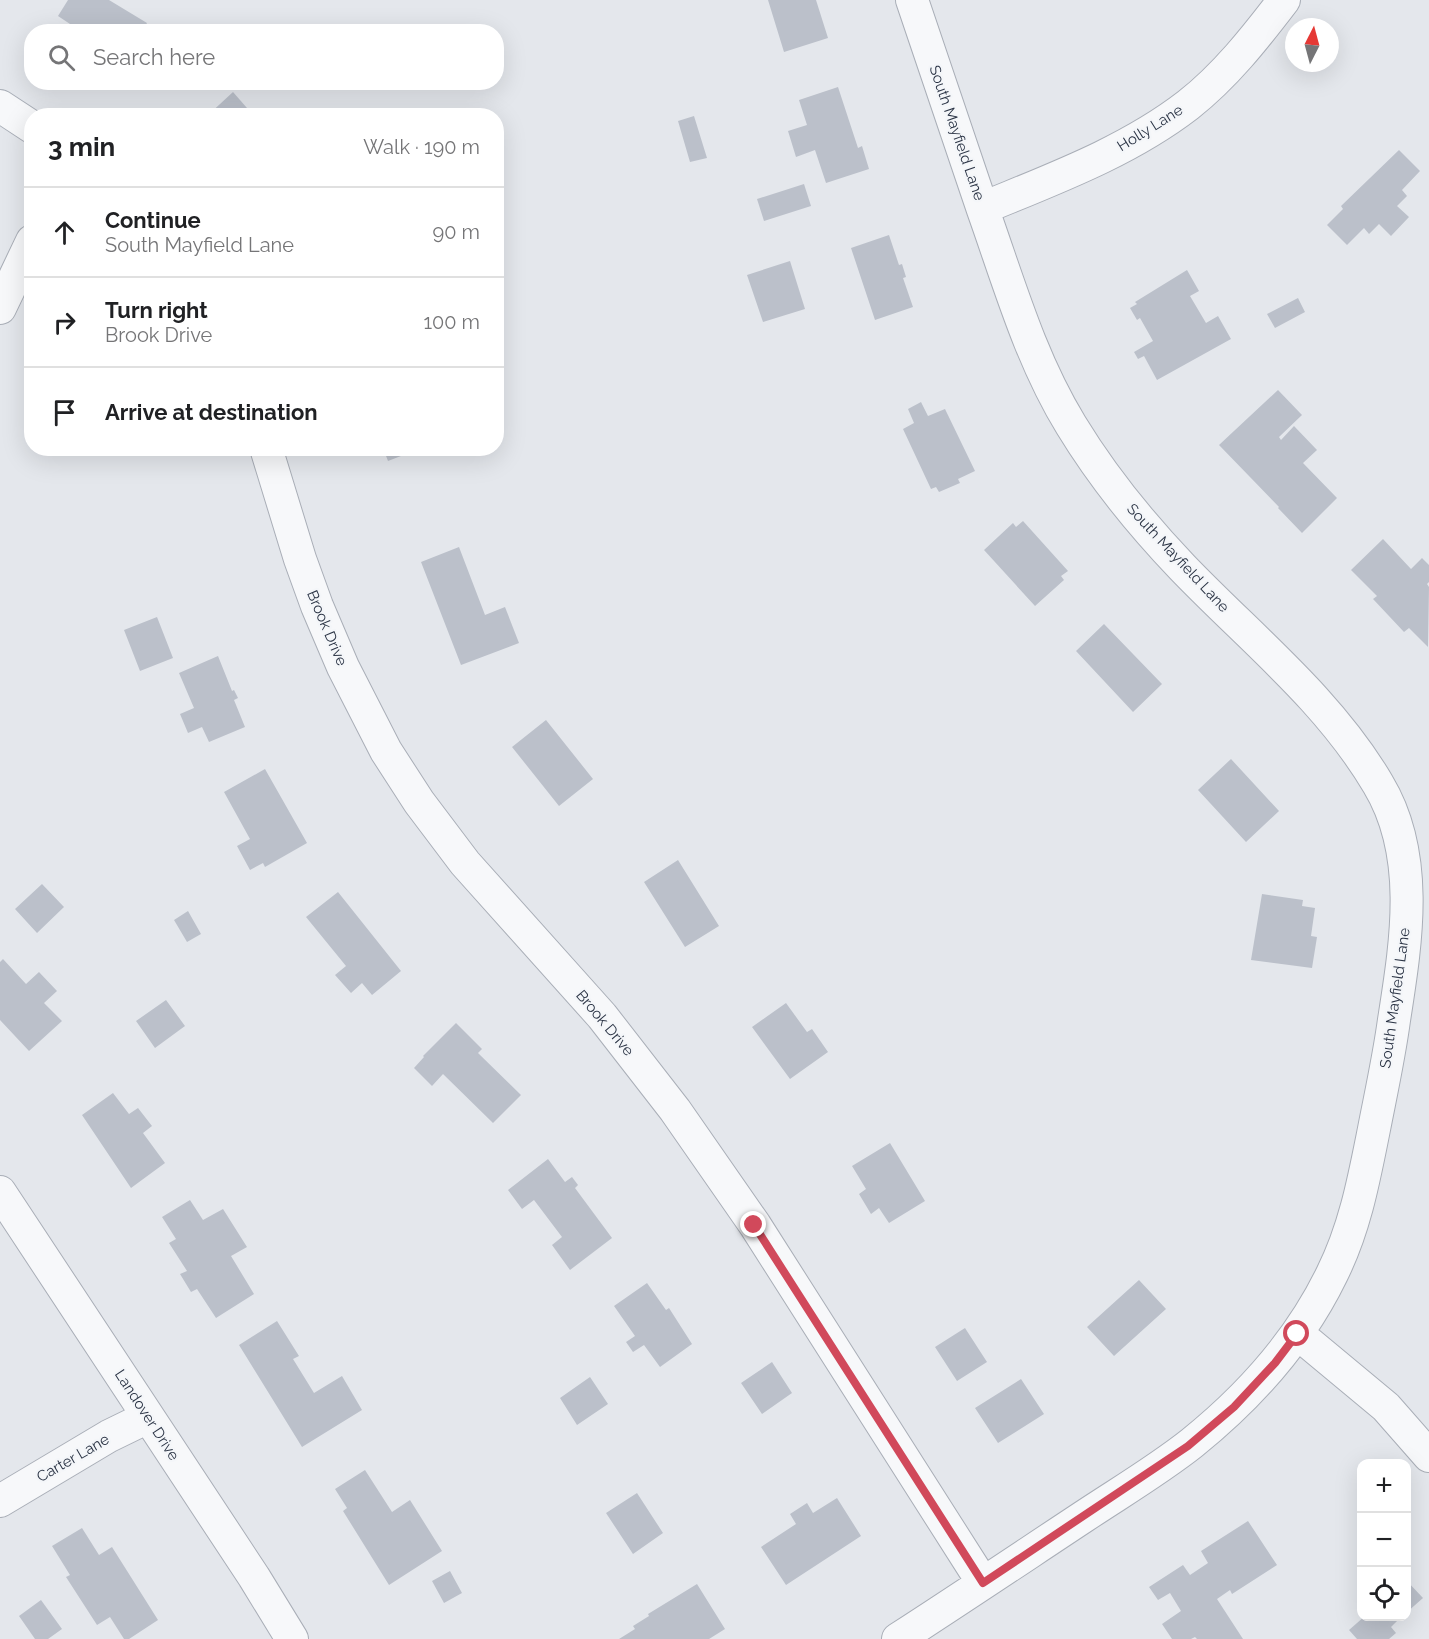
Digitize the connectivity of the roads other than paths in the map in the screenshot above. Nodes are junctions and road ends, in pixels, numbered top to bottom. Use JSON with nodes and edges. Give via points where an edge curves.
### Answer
{"nodes":[{"id":1,"x":912,"y":0,"type":"edge"},
{"id":2,"x":1284,"y":0,"type":"edge"},
{"id":3,"x":0,"y":106,"type":"edge"},
{"id":4,"x":24,"y":122,"type":"edge"},
{"id":5,"x":983,"y":208,"type":"junction"},
{"id":6,"x":24,"y":258,"type":"edge"},
{"id":7,"x":0,"y":308,"type":"edge"},
{"id":8,"x":268,"y":456,"type":"edge"},
{"id":9,"x":0,"y":1192,"type":"edge"},
{"id":10,"x":1297,"y":1334,"type":"junction"},
{"id":11,"x":148,"y":1417,"type":"junction"},
{"id":12,"x":1429,"y":1456,"type":"edge"},
{"id":13,"x":0,"y":1501,"type":"edge"},
{"id":14,"x":983,"y":1583,"type":"junction"},
{"id":15,"x":292,"y":1639,"type":"edge"},
{"id":16,"x":898,"y":1639,"type":"edge"}],
"edges":[{"from":1,"to":5,"type":"street","name":"South Mayfield Lane"},
{"from":2,"to":5,"type":"street","name":"Holly Lane","via":[[1220,77],[1188,105],[1144,135]]},
{"from":3,"to":4,"type":"street"},
{"from":5,"to":10,"type":"street","name":"South Mayfield Lane","via":[[1035,356],[1068,420],[1108,482],[1180,566],[1296,680],[1340,730],[1378,784],[1400,838],[1406,886],[1406,937],[1391,1041],[1360,1198],[1332,1275]]},
{"from":6,"to":7,"type":"street"},
{"from":8,"to":14,"type":"street","name":"Brook Drive","via":[[300,559],[343,667],[419,802],[465,863],[602,1016],[675,1110],[754,1225]]},
{"from":9,"to":11,"type":"street","name":"Landover Drive"},
{"from":10,"to":12,"type":"street","via":[[1386,1407]]},
{"from":10,"to":14,"type":"street","name":"South Mayfield Lane","via":[[1234,1407],[1188,1446]]},
{"from":11,"to":13,"type":"street","name":"Carter Lane"},
{"from":11,"to":15,"type":"street","name":"Landover Drive"},
{"from":14,"to":16,"type":"street","name":"South Mayfield Lane"}]}
